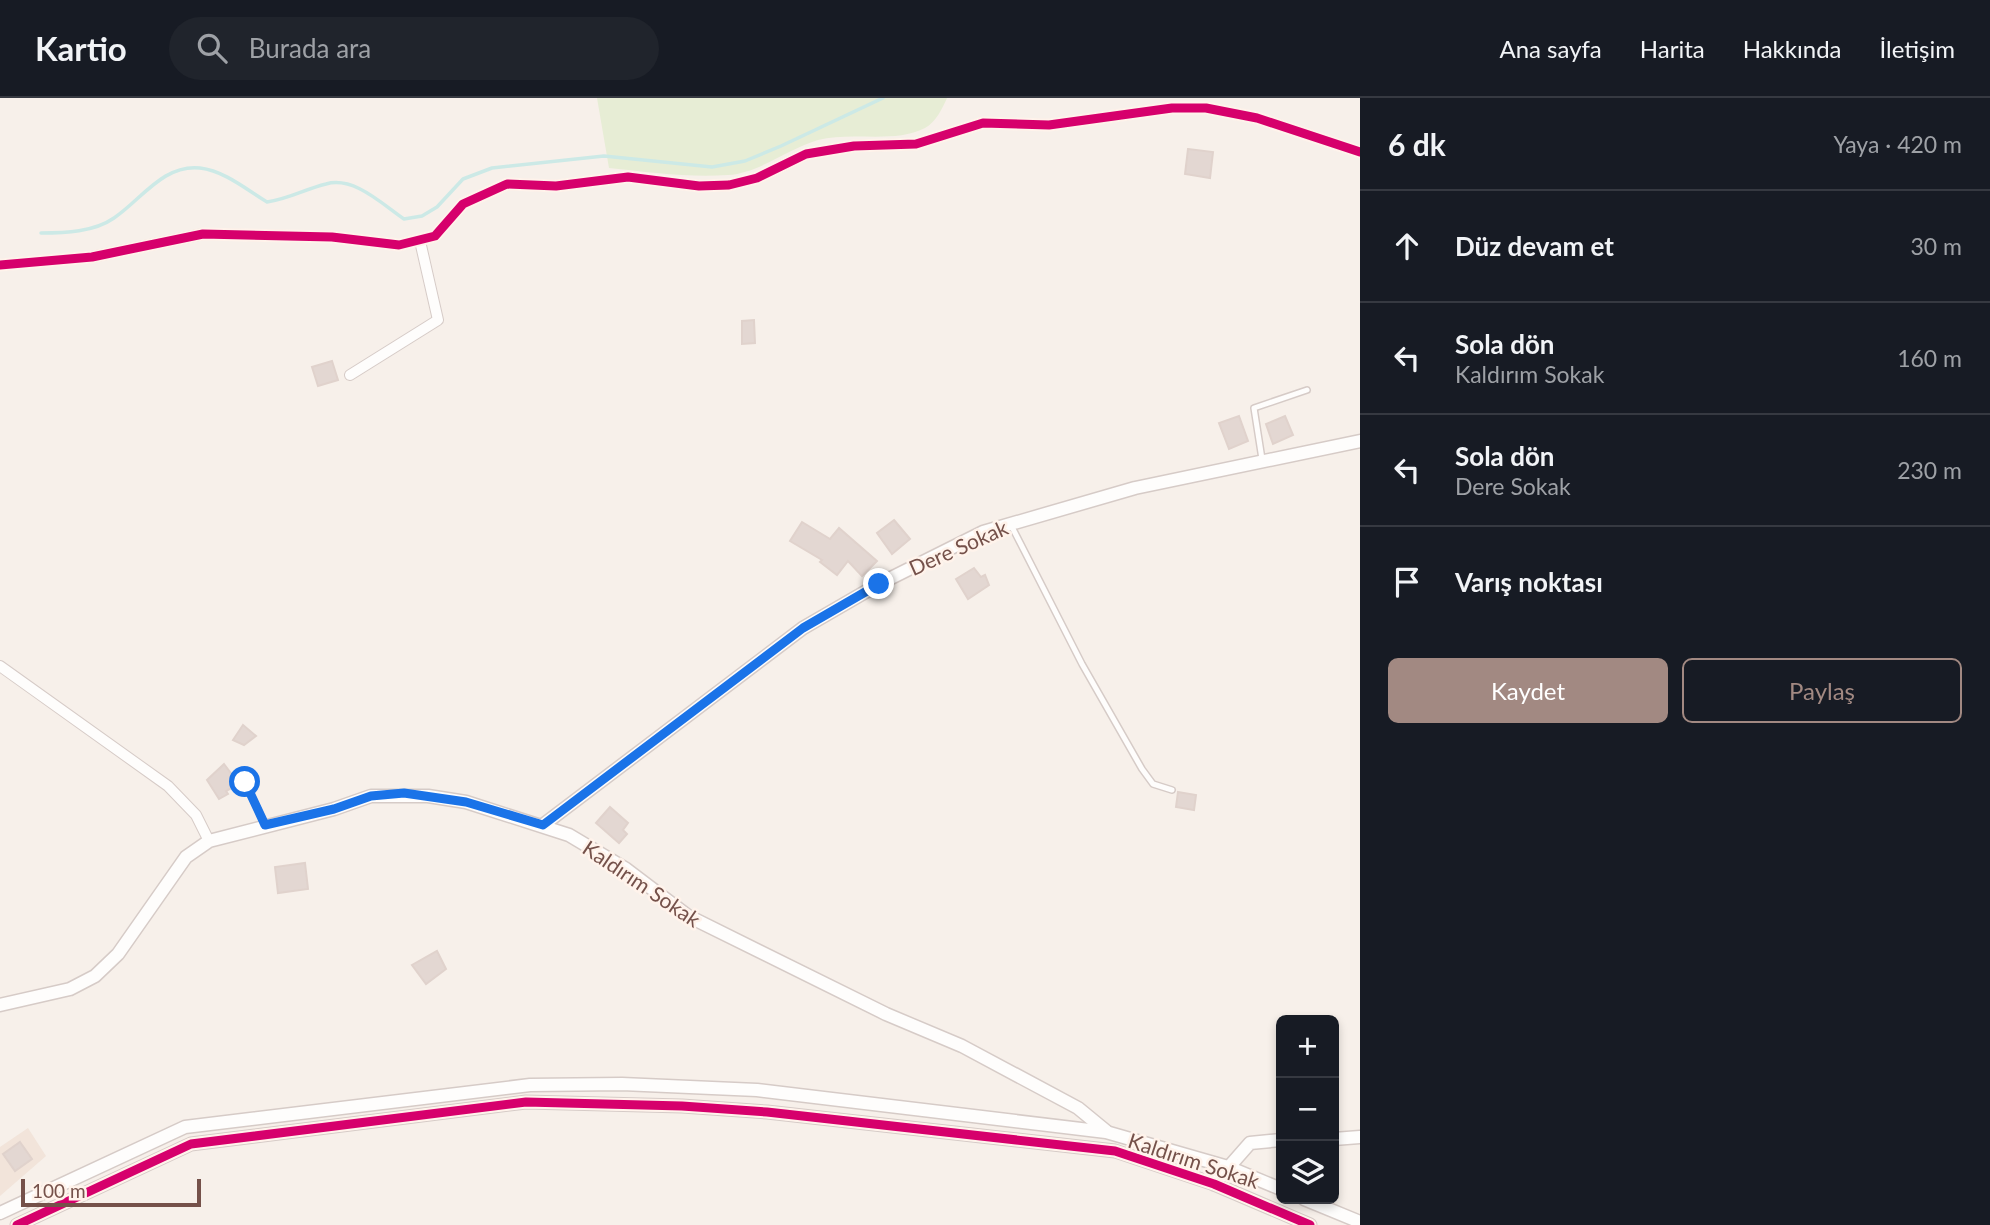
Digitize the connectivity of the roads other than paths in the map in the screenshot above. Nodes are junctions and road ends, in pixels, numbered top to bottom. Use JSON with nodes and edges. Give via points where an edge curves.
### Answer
{"nodes":[{"id":1,"x":1360,"y":152,"type":"edge"},
{"id":2,"x":420,"y":241,"type":"junction"},
{"id":3,"x":0,"y":265,"type":"edge"},
{"id":4,"x":351,"y":375,"type":"dead end"},
{"id":5,"x":1307,"y":390,"type":"dead end"},
{"id":6,"x":1360,"y":441,"type":"edge"},
{"id":7,"x":1262,"y":459,"type":"junction"},
{"id":8,"x":1009,"y":523,"type":"junction"},
{"id":9,"x":0,"y":666,"type":"edge"},
{"id":10,"x":245,"y":782,"type":"dead end"},
{"id":11,"x":1172,"y":790,"type":"dead end"},
{"id":12,"x":265,"y":825,"type":"junction"},
{"id":13,"x":543,"y":825,"type":"junction"},
{"id":14,"x":209,"y":841,"type":"junction"},
{"id":15,"x":0,"y":1005,"type":"edge"},
{"id":16,"x":1106,"y":1132,"type":"junction"},
{"id":17,"x":1360,"y":1137,"type":"edge"},
{"id":18,"x":1339,"y":1139,"type":"edge"},
{"id":19,"x":1276,"y":1140,"type":"edge"},
{"id":20,"x":1115,"y":1151,"type":"junction"},
{"id":21,"x":1228,"y":1167,"type":"junction"},
{"id":22,"x":1214,"y":1184,"type":"junction"},
{"id":23,"x":1276,"y":1187,"type":"edge"},
{"id":24,"x":1316,"y":1204,"type":"edge"},
{"id":25,"x":1,"y":1212,"type":"edge"},
{"id":26,"x":1360,"y":1222,"type":"edge"},
{"id":27,"x":17,"y":1225,"type":"edge"},
{"id":28,"x":1310,"y":1225,"type":"edge"}],
"edges":[{"from":1,"to":2,"type":"street","via":[[1256,118],[1206,108],[1172,108],[1049,125],[983,122],[916,144],[854,146],[806,154],[757,178],[729,185],[699,186],[636,177],[556,186],[507,184],[463,204],[435,236]]},
{"from":2,"to":3,"type":"street","via":[[384,245],[332,237],[203,234],[82,258]]},
{"from":2,"to":4,"type":"street","via":[[438,320]]},
{"from":5,"to":7,"type":"lane","via":[[1254,408]]},
{"from":6,"to":7,"type":"street","name":"Dere Sokak"},
{"from":7,"to":8,"type":"street","name":"Dere Sokak"},
{"from":8,"to":11,"type":"lane","via":[[1136,759],[1153,784]]},
{"from":8,"to":13,"type":"street","name":"Dere Sokak","via":[[879,584],[803,628]]},
{"from":9,"to":14,"type":"street","via":[[167,786],[197,815]]},
{"from":10,"to":12,"type":"lane"},
{"from":12,"to":13,"type":"street","name":"Kaldırım Sokak","via":[[371,796],[404,793],[466,802]]},
{"from":12,"to":14,"type":"street","name":"Kaldırım Sokak"},
{"from":13,"to":16,"type":"street","name":"Kaldırım Sokak","via":[[599,851],[708,926],[886,1014],[962,1046],[1078,1108]]},
{"from":14,"to":15,"type":"street","name":"Kaldırım Sokak","via":[[186,857],[118,954],[95,975],[70,989]]},
{"from":16,"to":20,"type":"street","name":"Kaldırım Sokak"},
{"from":16,"to":21,"type":"street","name":"Kaldırım Sokak"},
{"from":16,"to":25,"type":"street","via":[[757,1090],[530,1084],[185,1127]]},
{"from":17,"to":18,"type":"street"},
{"from":19,"to":21,"type":"street","via":[[1250,1143]]},
{"from":20,"to":22,"type":"street","name":"Kaldırım Sokak"},
{"from":20,"to":27,"type":"street","via":[[767,1112],[526,1102],[191,1144]]},
{"from":21,"to":22,"type":"street"},
{"from":21,"to":23,"type":"street","name":"Kaldırım Sokak"},
{"from":22,"to":28,"type":"street","name":"Kaldırım Sokak"},
{"from":24,"to":26,"type":"street"}]}
